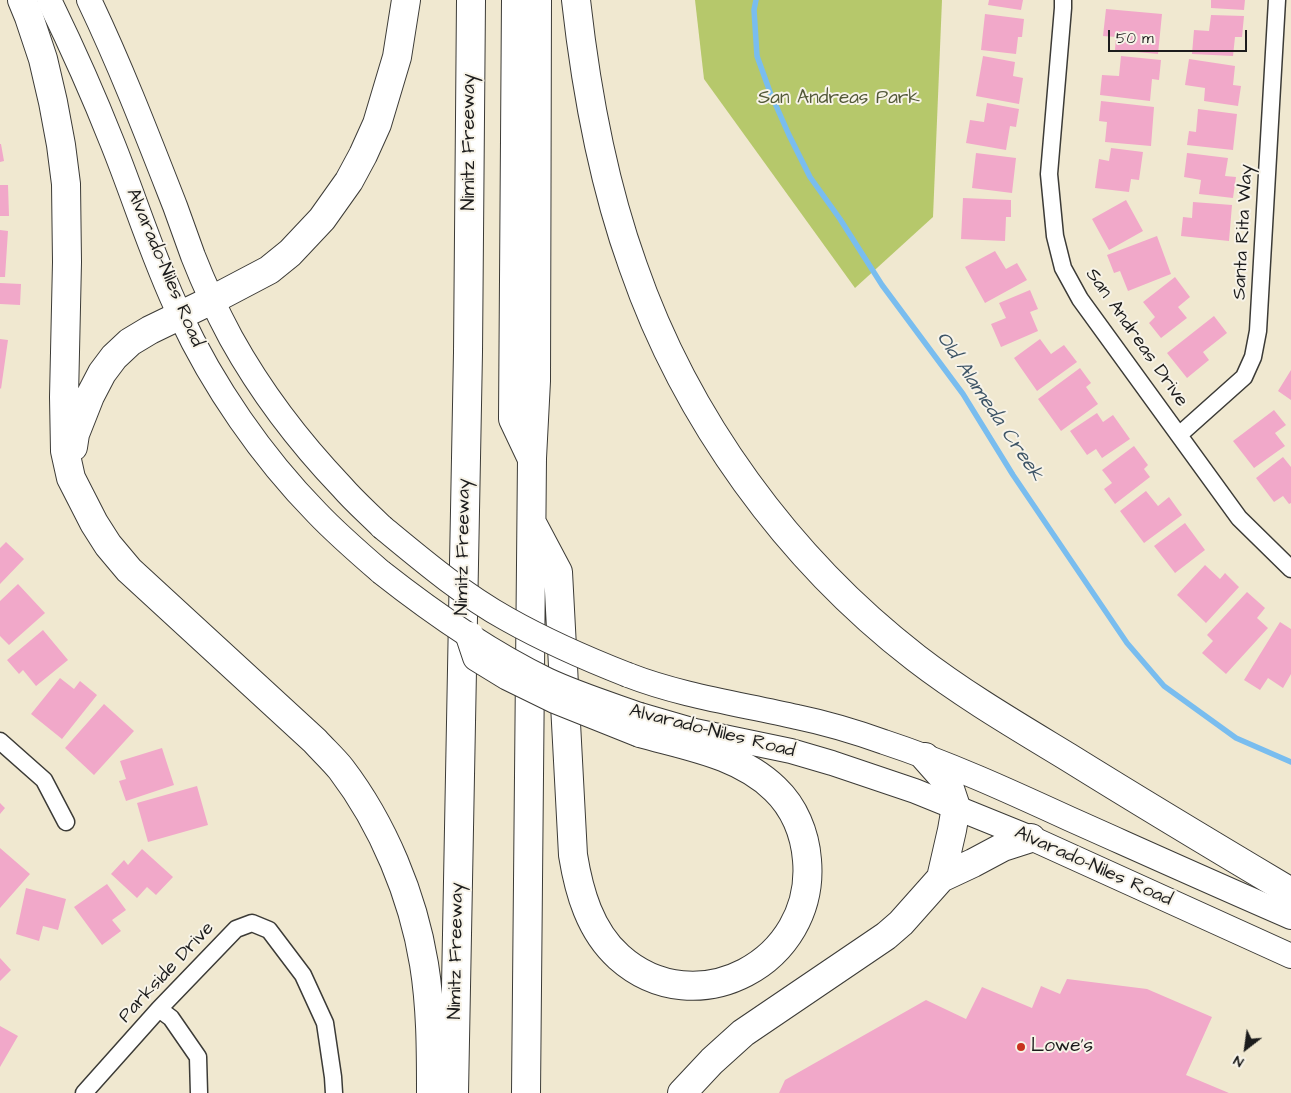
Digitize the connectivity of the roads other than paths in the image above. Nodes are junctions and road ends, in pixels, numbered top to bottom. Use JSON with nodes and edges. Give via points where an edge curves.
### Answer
{"nodes":[{"id":1,"x":22,"y":0,"type":"edge"},
{"id":2,"x":49,"y":0,"type":"edge"},
{"id":3,"x":88,"y":0,"type":"edge"},
{"id":4,"x":406,"y":0,"type":"edge"},
{"id":5,"x":471,"y":0,"type":"edge"},
{"id":6,"x":516,"y":0,"type":"edge"},
{"id":7,"x":537,"y":0,"type":"edge"},
{"id":8,"x":576,"y":0,"type":"edge"},
{"id":9,"x":1063,"y":0,"type":"edge"},
{"id":10,"x":1277,"y":0,"type":"edge"},
{"id":11,"x":212,"y":300,"type":"junction"},
{"id":12,"x":180,"y":315,"type":"junction"},
{"id":13,"x":1179,"y":435,"type":"junction"},
{"id":14,"x":532,"y":458,"type":"junction"},
{"id":15,"x":71,"y":478,"type":"junction"},
{"id":16,"x":531,"y":522,"type":"junction"},
{"id":17,"x":1291,"y":569,"type":"edge"},
{"id":18,"x":470,"y":636,"type":"joint"},
{"id":19,"x":640,"y":724,"type":"junction"},
{"id":20,"x":0,"y":741,"type":"edge"},
{"id":21,"x":925,"y":756,"type":"junction"},
{"id":22,"x":956,"y":807,"type":"junction"},
{"id":23,"x":66,"y":822,"type":"dead end"},
{"id":24,"x":1031,"y":838,"type":"junction"},
{"id":25,"x":941,"y":878,"type":"junction"},
{"id":26,"x":1291,"y":892,"type":"edge"},
{"id":27,"x":1291,"y":917,"type":"edge"},
{"id":28,"x":1291,"y":956,"type":"edge"},
{"id":29,"x":159,"y":1009,"type":"junction"},
{"id":30,"x":84,"y":1093,"type":"edge"},
{"id":31,"x":199,"y":1093,"type":"edge"},
{"id":32,"x":334,"y":1093,"type":"edge"},
{"id":33,"x":431,"y":1093,"type":"edge"},
{"id":34,"x":454,"y":1093,"type":"edge"},
{"id":35,"x":526,"y":1093,"type":"edge"},
{"id":36,"x":682,"y":1093,"type":"edge"}],
"edges":[{"from":1,"to":15,"type":"highway","via":[[54,102],[66,184],[68,262],[64,450]]},
{"from":2,"to":12,"type":"main road","name":"Alvarado-Niles Road","via":[[112,141]]},
{"from":3,"to":11,"type":"main road","name":"Alvarado-Niles Road","via":[[122,73]]},
{"from":4,"to":11,"type":"highway","via":[[397,56],[377,124],[349,181],[322,219],[290,253],[268,270]]},
{"from":5,"to":34,"type":"highway","name":"Nimitz Freeway","via":[[468,362]]},
{"from":6,"to":14,"type":"highway","via":[[513,419]]},
{"from":7,"to":14,"type":"highway","via":[[536,371]]},
{"from":8,"to":26,"type":"highway","via":[[586,76],[607,181],[633,267],[660,334],[712,432],[792,540],[852,604],[918,659],[990,709]]},
{"from":9,"to":13,"type":"street","name":"San Andreas Drive","via":[[1049,174],[1055,236],[1063,268],[1080,299]]},
{"from":10,"to":13,"type":"street","name":"Santa Rita Way","via":[[1258,331],[1253,357],[1244,377]]},
{"from":11,"to":12,"type":"highway"},
{"from":11,"to":21,"type":"main road","name":"Alvarado-Niles Road","bridge":true,"via":[[259,383],[313,456],[382,527],[422,561],[506,619],[550,642],[640,679],[799,717]]},
{"from":12,"to":15,"type":"highway","via":[[130,342],[102,373],[75,434]]},
{"from":12,"to":18,"type":"main road","name":"Alvarado-Niles Road","bridge":true,"via":[[230,403],[276,467],[316,512],[381,572]]},
{"from":13,"to":17,"type":"street","name":"San Andreas Drive","via":[[1239,518]]},
{"from":14,"to":16,"type":"highway"},
{"from":15,"to":33,"type":"highway","via":[[94,523],[129,570],[315,741],[358,792],[398,872],[422,955],[428,995]]},
{"from":16,"to":19,"type":"highway","via":[[558,572],[573,856],[577,879],[592,920],[619,957],[656,979],[701,985],[743,974],[778,948],[801,913],[807,892],[808,869],[800,826],[775,789],[755,774],[725,757]]},
{"from":16,"to":35,"type":"highway"},
{"from":18,"to":19,"type":"highway","bridge":true,"via":[[478,657],[508,676],[554,699]]},
{"from":19,"to":22,"type":"main road","name":"Alvarado-Niles Road","via":[[695,731],[791,751]]},
{"from":20,"to":23,"type":"street","via":[[44,780]]},
{"from":21,"to":22,"type":"highway","via":[[948,783]]},
{"from":21,"to":27,"type":"main road","name":"Alvarado-Niles Road"},
{"from":22,"to":24,"type":"main road","name":"Alvarado-Niles Road"},
{"from":22,"to":25,"type":"highway"},
{"from":24,"to":25,"type":"highway","via":[[1002,847]]},
{"from":24,"to":28,"type":"main road","name":"Alvarado-Niles Road"},
{"from":25,"to":36,"type":"highway","via":[[886,936],[744,1033]]},
{"from":29,"to":30,"type":"street","name":"Parkside Drive"},
{"from":29,"to":31,"type":"street","via":[[171,1018],[198,1057]]},
{"from":29,"to":32,"type":"street","name":"Parkside Drive","via":[[236,929],[252,923],[269,930],[303,975],[325,1023]]}]}
